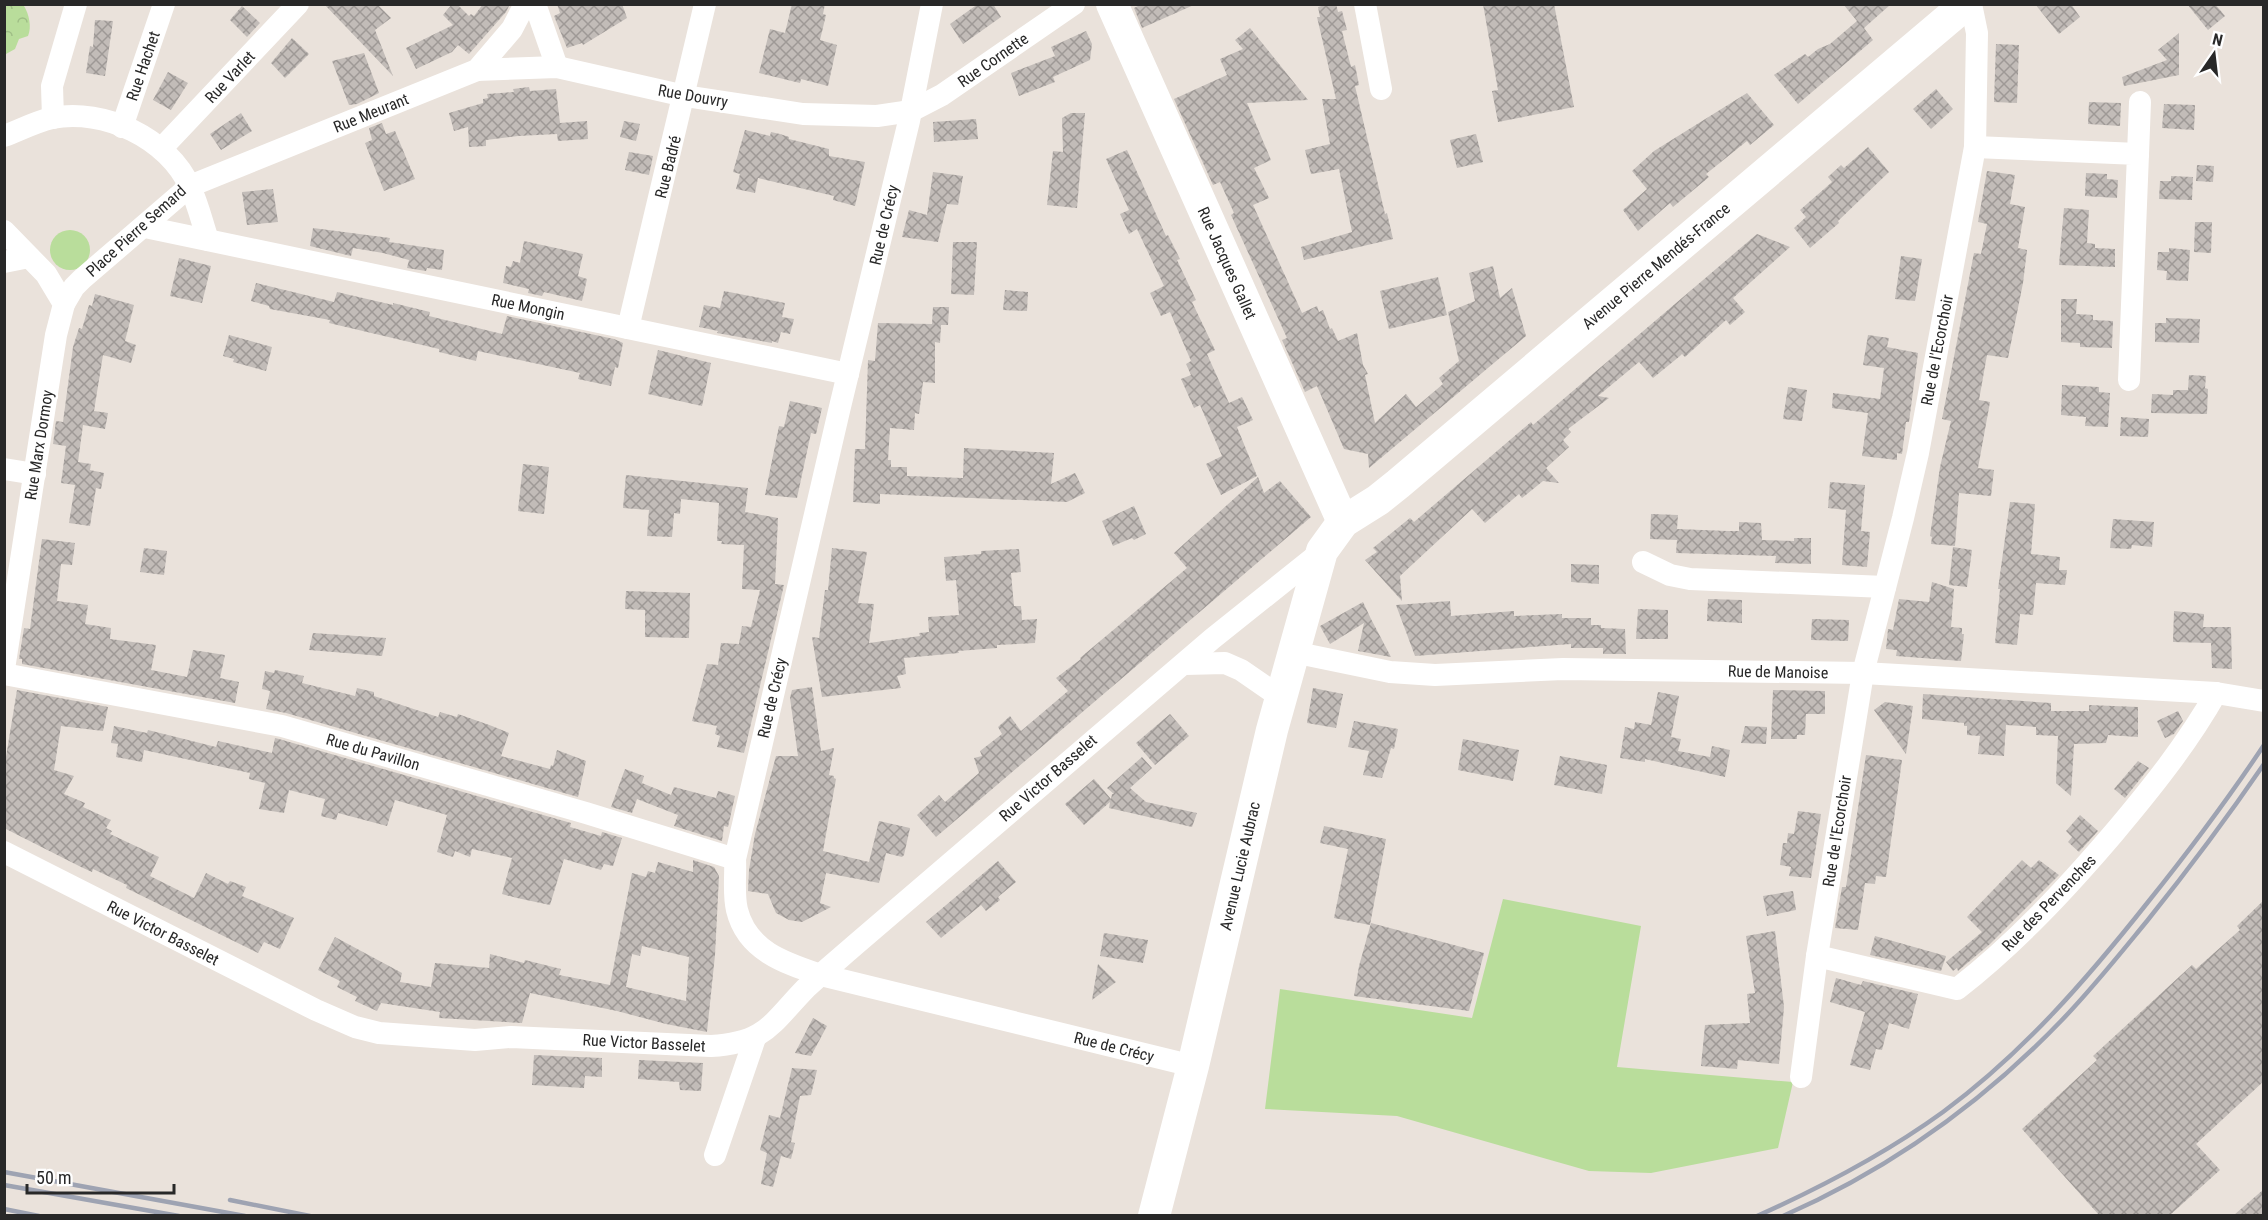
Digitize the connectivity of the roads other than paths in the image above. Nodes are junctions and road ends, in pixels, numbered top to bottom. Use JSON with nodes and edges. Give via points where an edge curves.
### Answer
{"nodes":[{"id":1,"x":76,"y":4,"type":"edge"},
{"id":2,"x":164,"y":4,"type":"edge"},
{"id":3,"x":298,"y":4,"type":"edge"},
{"id":4,"x":525,"y":4,"type":"edge"},
{"id":5,"x":535,"y":4,"type":"edge"},
{"id":6,"x":705,"y":4,"type":"edge"},
{"id":7,"x":932,"y":4,"type":"edge"},
{"id":8,"x":1074,"y":4,"type":"edge"},
{"id":9,"x":1112,"y":4,"type":"edge"},
{"id":10,"x":1365,"y":4,"type":"edge"},
{"id":11,"x":1966,"y":4,"type":"edge"},
{"id":12,"x":1971,"y":4,"type":"edge"},
{"id":13,"x":557,"y":67,"type":"junction"},
{"id":14,"x":477,"y":70,"type":"junction"},
{"id":15,"x":1381,"y":89,"type":"dead end"},
{"id":16,"x":685,"y":96,"type":"junction"},
{"id":17,"x":2140,"y":102,"type":"dead end"},
{"id":18,"x":911,"y":111,"type":"junction"},
{"id":19,"x":53,"y":118,"type":"junction"},
{"id":20,"x":122,"y":127,"type":"junction"},
{"id":21,"x":4,"y":136,"type":"edge"},
{"id":22,"x":1975,"y":147,"type":"junction"},
{"id":23,"x":161,"y":149,"type":"junction"},
{"id":24,"x":2138,"y":154,"type":"junction"},
{"id":25,"x":190,"y":186,"type":"junction"},
{"id":26,"x":145,"y":227,"type":"junction"},
{"id":27,"x":4,"y":231,"type":"edge"},
{"id":28,"x":208,"y":240,"type":"junction"},
{"id":29,"x":29,"y":257,"type":"junction"},
{"id":30,"x":4,"y":262,"type":"edge"},
{"id":31,"x":64,"y":304,"type":"junction"},
{"id":32,"x":628,"y":328,"type":"junction"},
{"id":33,"x":848,"y":374,"type":"junction"},
{"id":34,"x":2129,"y":380,"type":"dead end"},
{"id":35,"x":4,"y":469,"type":"edge"},
{"id":36,"x":35,"y":474,"type":"junction"},
{"id":37,"x":1343,"y":522,"type":"junction"},
{"id":38,"x":1322,"y":551,"type":"junction"},
{"id":39,"x":1643,"y":562,"type":"dead end"},
{"id":40,"x":1886,"y":587,"type":"junction"},
{"id":41,"x":1293,"y":652,"type":"junction"},
{"id":42,"x":1185,"y":664,"type":"junction"},
{"id":43,"x":4,"y":669,"type":"edge"},
{"id":44,"x":1863,"y":673,"type":"junction"},
{"id":45,"x":4,"y":674,"type":"edge"},
{"id":46,"x":2216,"y":693,"type":"junction"},
{"id":47,"x":1280,"y":697,"type":"junction"},
{"id":48,"x":2264,"y":701,"type":"edge"},
{"id":49,"x":4,"y":852,"type":"edge"},
{"id":50,"x":735,"y":859,"type":"junction"},
{"id":51,"x":1817,"y":956,"type":"junction"},
{"id":52,"x":821,"y":975,"type":"junction"},
{"id":53,"x":755,"y":1038,"type":"junction"},
{"id":54,"x":1193,"y":1066,"type":"junction"},
{"id":55,"x":1801,"y":1077,"type":"dead end"},
{"id":56,"x":716,"y":1155,"type":"dead end"},
{"id":57,"x":1154,"y":1215,"type":"edge"}],
"edges":[{"from":1,"to":19,"type":"street","via":[[52,86]]},
{"from":2,"to":20,"type":"street","name":"Rue Hachet"},
{"from":3,"to":23,"type":"street","name":"Rue Varlet"},
{"from":4,"to":14,"type":"street","name":"Rue Meurant","via":[[512,30]]},
{"from":5,"to":13,"type":"street"},
{"from":6,"to":16,"type":"street","name":"Rue Badré"},
{"from":7,"to":18,"type":"street","name":"Rue de Crécy"},
{"from":8,"to":18,"type":"street","name":"Rue Cornette","via":[[942,95]]},
{"from":9,"to":37,"type":"main road","name":"Rue Jacques Gallet"},
{"from":10,"to":15,"type":"street"},
{"from":11,"to":37,"type":"main road","name":"Avenue Pierre Mendés-France","via":[[1398,484]]},
{"from":12,"to":22,"type":"street","name":"Rue de l'Ecorchoir","via":[[1977,33]]},
{"from":13,"to":14,"type":"street","name":"Rue Douvry"},
{"from":13,"to":16,"type":"street","name":"Rue Douvry"},
{"from":14,"to":25,"type":"street","name":"Rue Meurant"},
{"from":16,"to":18,"type":"street","name":"Rue Douvry","via":[[803,114],[877,116]]},
{"from":16,"to":32,"type":"street","name":"Rue Badré"},
{"from":17,"to":24,"type":"street"},
{"from":18,"to":33,"type":"street","name":"Rue de Crécy"},
{"from":19,"to":20,"type":"street","name":"Place Pierre Semard","via":[[81,117]]},
{"from":19,"to":21,"type":"street","name":"Place Pierre Semard"},
{"from":20,"to":23,"type":"street","name":"Place Pierre Semard"},
{"from":22,"to":24,"type":"street"},
{"from":22,"to":40,"type":"street","name":"Rue de l'Ecorchoir","via":[[1918,453]]},
{"from":23,"to":25,"type":"street","name":"Place Pierre Semard"},
{"from":24,"to":34,"type":"street"},
{"from":25,"to":26,"type":"street","name":"Place Pierre Semard"},
{"from":25,"to":28,"type":"street"},
{"from":26,"to":28,"type":"street","name":"Rue Mongin"},
{"from":26,"to":31,"type":"street","name":"Place Pierre Semard","via":[[82,279]]},
{"from":27,"to":29,"type":"street"},
{"from":28,"to":32,"type":"street","name":"Rue Mongin"},
{"from":29,"to":30,"type":"street"},
{"from":29,"to":31,"type":"street","via":[[46,274]]},
{"from":31,"to":36,"type":"street","name":"Rue Marx Dormoy"},
{"from":32,"to":33,"type":"street","name":"Rue Mongin"},
{"from":33,"to":50,"type":"street","name":"Rue de Crécy"},
{"from":35,"to":36,"type":"street"},
{"from":36,"to":43,"type":"street","name":"Rue Marx Dormoy"},
{"from":37,"to":38,"type":"main road","name":"Avenue Lucie Aubrac"},
{"from":38,"to":41,"type":"main road","name":"Avenue Lucie Aubrac"},
{"from":38,"to":42,"type":"street","name":"Rue Victor Basselet"},
{"from":39,"to":40,"type":"street","via":[[1690,579]]},
{"from":40,"to":44,"type":"street","name":"Rue de l'Ecorchoir"},
{"from":41,"to":44,"type":"street","name":"Rue de Manoise","via":[[1390,672],[1435,675],[1563,669]]},
{"from":41,"to":47,"type":"main road","name":"Avenue Lucie Aubrac"},
{"from":42,"to":47,"type":"street","via":[[1225,663]]},
{"from":42,"to":52,"type":"street","name":"Rue Victor Basselet"},
{"from":44,"to":46,"type":"street","name":"Rue de Manoise"},
{"from":44,"to":51,"type":"street","name":"Rue de l'Ecorchoir"},
{"from":45,"to":50,"type":"street","name":"Rue du Pavillon","via":[[282,726]]},
{"from":46,"to":48,"type":"street","name":"Rue de Manoise"},
{"from":46,"to":51,"type":"street","name":"Rue des Pervenches","via":[[2164,774],[2081,872],[1992,962],[1958,989]]},
{"from":47,"to":54,"type":"main road","name":"Avenue Lucie Aubrac"},
{"from":49,"to":53,"type":"street","name":"Rue Victor Basselet","via":[[316,1010],[368,1031],[475,1040],[511,1037],[711,1046]]},
{"from":50,"to":52,"type":"street","name":"Rue de Crécy","via":[[736,908],[752,941],[787,964]]},
{"from":51,"to":55,"type":"street","name":"Rue de l'Ecorchoir"},
{"from":52,"to":53,"type":"street","name":"Rue Victor Basselet"},
{"from":52,"to":54,"type":"street","name":"Rue de Crécy"},
{"from":53,"to":56,"type":"street"},
{"from":54,"to":57,"type":"main road","name":"Avenue Lucie Aubrac"}]}
